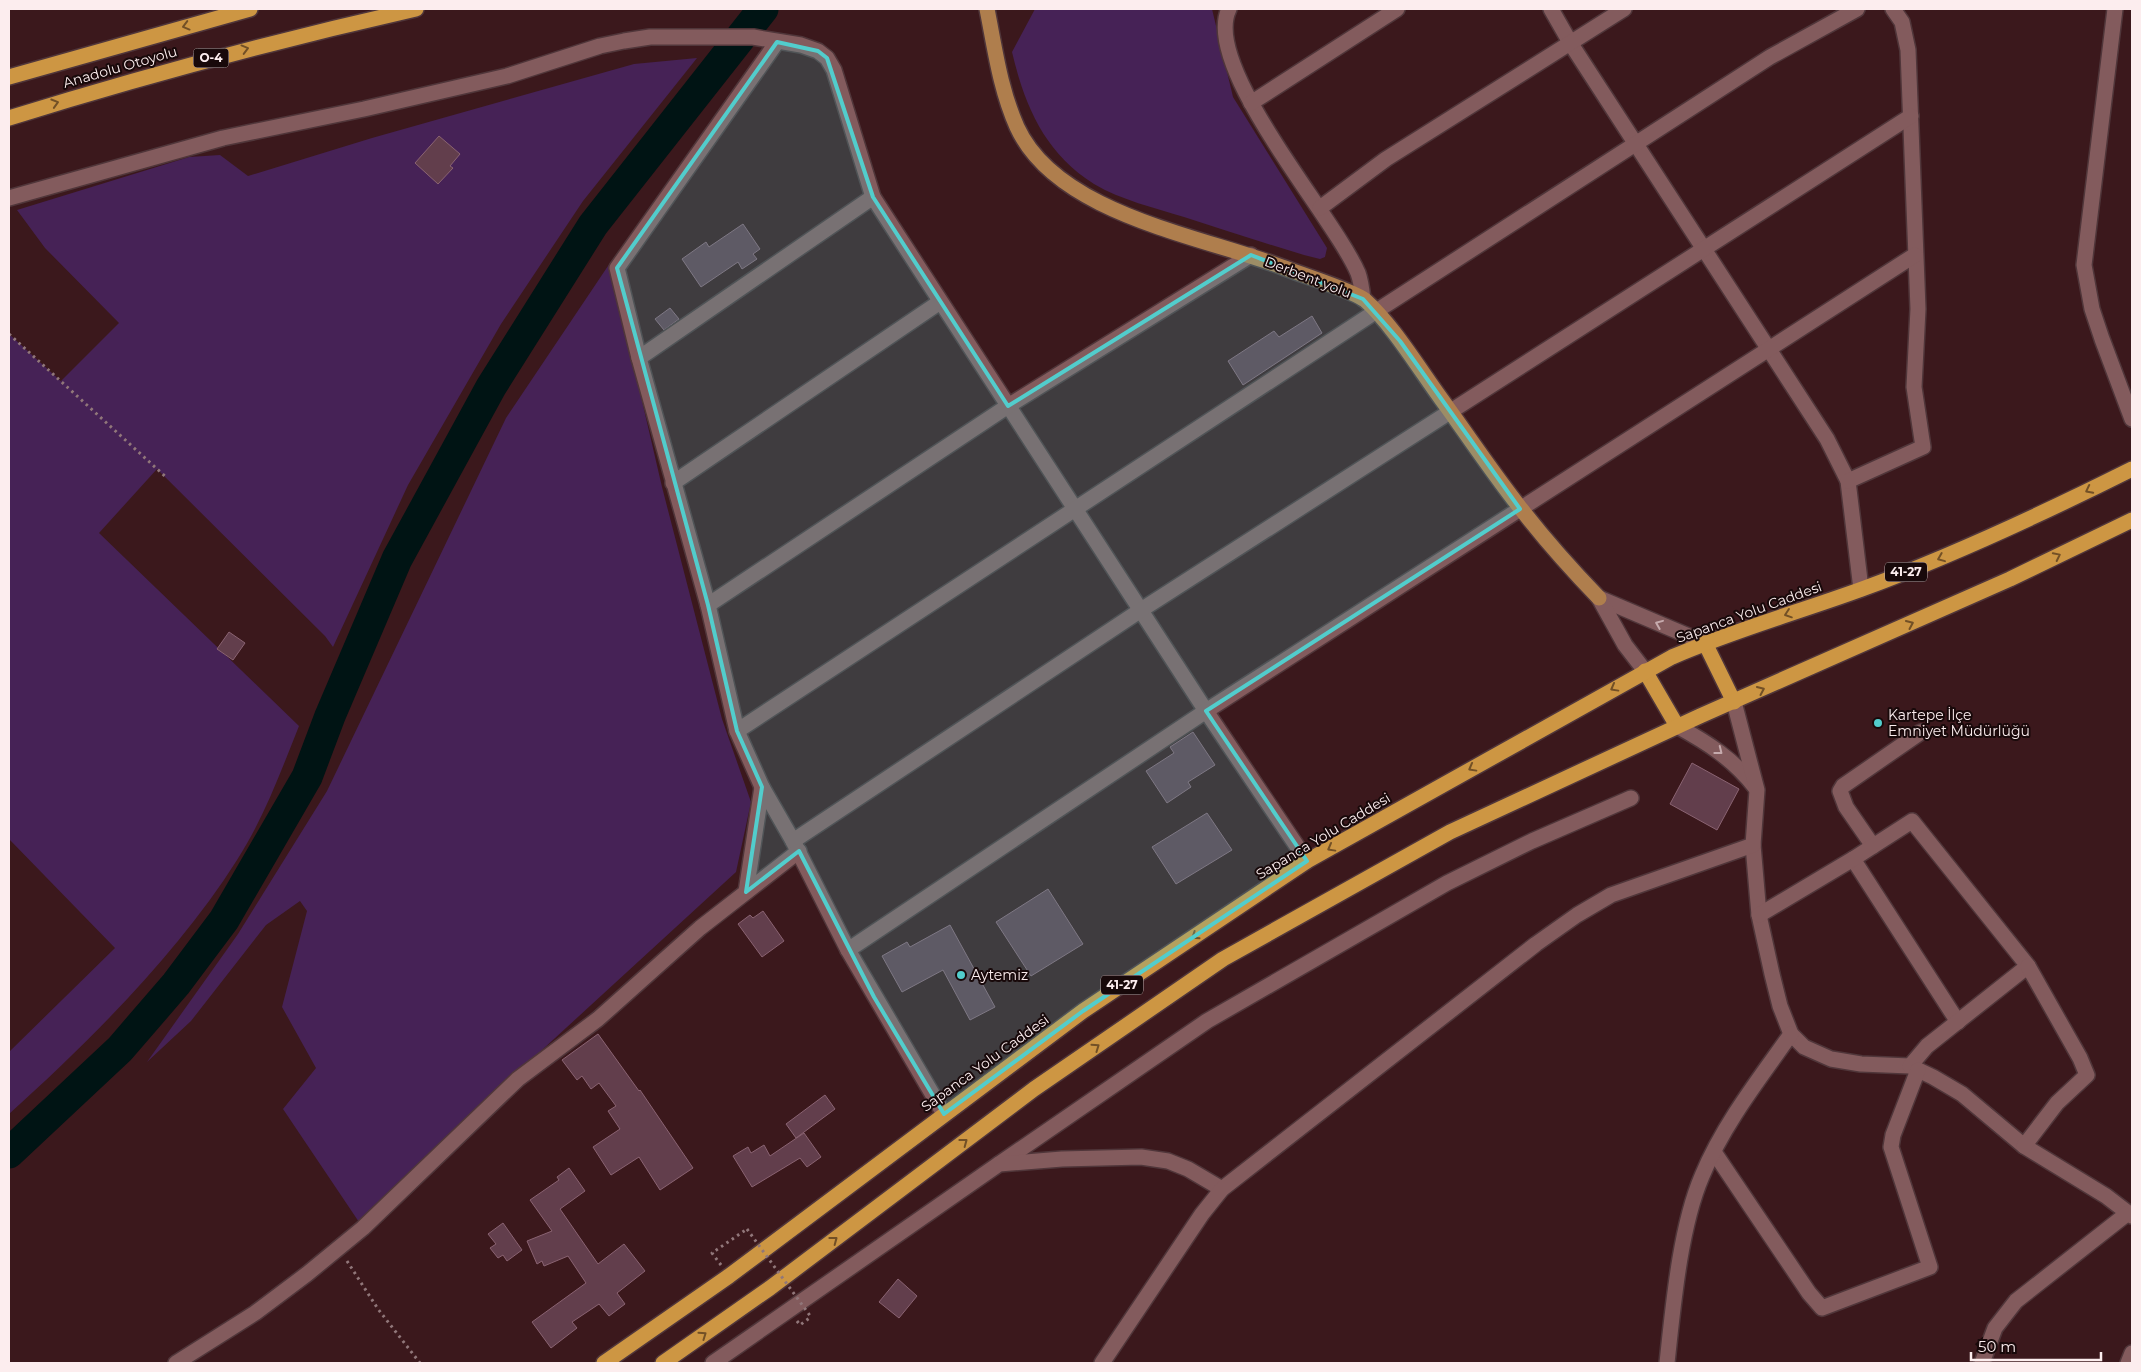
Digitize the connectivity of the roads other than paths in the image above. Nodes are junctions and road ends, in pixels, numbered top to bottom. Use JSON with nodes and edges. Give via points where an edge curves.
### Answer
{"nodes":[{"id":1,"x":250,"y":9,"type":"edge"},
{"id":2,"x":416,"y":9,"type":"edge"},
{"id":3,"x":987,"y":9,"type":"edge"},
{"id":4,"x":1229,"y":9,"type":"edge"},
{"id":5,"x":1397,"y":9,"type":"edge"},
{"id":6,"x":1551,"y":9,"type":"edge"},
{"id":7,"x":1624,"y":9,"type":"edge"},
{"id":8,"x":1857,"y":9,"type":"edge"},
{"id":9,"x":1893,"y":9,"type":"edge"},
{"id":10,"x":2115,"y":9,"type":"edge"},
{"id":11,"x":777,"y":42,"type":"junction"},
{"id":12,"x":1571,"y":44,"type":"junction"},
{"id":13,"x":9,"y":77,"type":"edge"},
{"id":14,"x":1251,"y":103,"type":"junction"},
{"id":15,"x":1911,"y":116,"type":"junction"},
{"id":16,"x":9,"y":118,"type":"edge"},
{"id":17,"x":1635,"y":144,"type":"junction"},
{"id":18,"x":873,"y":197,"type":"junction"},
{"id":19,"x":9,"y":198,"type":"edge"},
{"id":20,"x":1320,"y":208,"type":"junction"},
{"id":21,"x":1702,"y":248,"type":"junction"},
{"id":22,"x":1252,"y":255,"type":"junction"},
{"id":23,"x":1914,"y":255,"type":"junction"},
{"id":24,"x":1363,"y":299,"type":"junction"},
{"id":25,"x":940,"y":302,"type":"junction"},
{"id":26,"x":1375,"y":312,"type":"junction"},
{"id":27,"x":1768,"y":349,"type":"junction"},
{"id":28,"x":639,"y":358,"type":"junction"},
{"id":29,"x":1008,"y":406,"type":"junction"},
{"id":30,"x":1450,"y":411,"type":"junction"},
{"id":31,"x":2132,"y":419,"type":"edge"},
{"id":32,"x":2132,"y":469,"type":"edge"},
{"id":33,"x":1848,"y":481,"type":"junction"},
{"id":34,"x":672,"y":483,"type":"junction"},
{"id":35,"x":1074,"y":508,"type":"junction"},
{"id":36,"x":1520,"y":509,"type":"junction"},
{"id":37,"x":2132,"y":520,"type":"edge"},
{"id":38,"x":1861,"y":589,"type":"junction"},
{"id":39,"x":1600,"y":598,"type":"junction"},
{"id":40,"x":708,"y":605,"type":"junction"},
{"id":41,"x":1141,"y":610,"type":"junction"},
{"id":42,"x":1705,"y":642,"type":"junction"},
{"id":43,"x":1645,"y":671,"type":"junction"},
{"id":44,"x":1734,"y":702,"type":"junction"},
{"id":45,"x":1206,"y":712,"type":"junction"},
{"id":46,"x":1677,"y":726,"type":"junction"},
{"id":47,"x":737,"y":731,"type":"junction"},
{"id":48,"x":1921,"y":732,"type":"dead end"},
{"id":49,"x":762,"y":787,"type":"junction"},
{"id":50,"x":1758,"y":790,"type":"junction"},
{"id":51,"x":1632,"y":798,"type":"dead end"},
{"id":52,"x":1753,"y":845,"type":"junction"},
{"id":53,"x":796,"y":846,"type":"junction"},
{"id":54,"x":1873,"y":846,"type":"junction"},
{"id":55,"x":1853,"y":859,"type":"junction"},
{"id":56,"x":1307,"y":861,"type":"junction"},
{"id":57,"x":746,"y":892,"type":"junction"},
{"id":58,"x":1759,"y":915,"type":"junction"},
{"id":59,"x":848,"y":950,"type":"junction"},
{"id":60,"x":2028,"y":966,"type":"junction"},
{"id":61,"x":1958,"y":1022,"type":"junction"},
{"id":62,"x":1791,"y":1034,"type":"junction"},
{"id":63,"x":1914,"y":1068,"type":"junction"},
{"id":64,"x":944,"y":1114,"type":"junction"},
{"id":65,"x":2024,"y":1146,"type":"junction"},
{"id":66,"x":1714,"y":1152,"type":"junction"},
{"id":67,"x":999,"y":1164,"type":"junction"},
{"id":68,"x":1222,"y":1189,"type":"junction"},
{"id":69,"x":2130,"y":1214,"type":"edge"},
{"id":70,"x":2132,"y":1352,"type":"edge"},
{"id":71,"x":176,"y":1363,"type":"edge"},
{"id":72,"x":604,"y":1363,"type":"edge"},
{"id":73,"x":663,"y":1363,"type":"edge"},
{"id":74,"x":713,"y":1363,"type":"edge"},
{"id":75,"x":1102,"y":1363,"type":"edge"},
{"id":76,"x":1667,"y":1363,"type":"edge"},
{"id":77,"x":1982,"y":1363,"type":"edge"},
{"id":78,"x":2128,"y":1363,"type":"edge"}],
"edges":[{"from":1,"to":13,"type":"highway","name":"Anadolu Otoyolu","one_way":true},
{"from":16,"to":2,"type":"highway","name":"Anadolu Otoyolu","number":"O-4","one_way":true,"via":[[143,76],[302,34]]},
{"from":3,"to":22,"type":"main road","name":"Derbent yolu","via":[[1002,85],[1018,128],[1029,149],[1044,166],[1066,184],[1094,200],[1141,220]]},
{"from":4,"to":14,"type":"street","via":[[1226,28],[1228,52]]},
{"from":5,"to":14,"type":"street"},
{"from":6,"to":12,"type":"street"},
{"from":7,"to":12,"type":"street"},
{"from":8,"to":17,"type":"street","via":[[1770,56]]},
{"from":9,"to":15,"type":"street","via":[[1906,35]]},
{"from":10,"to":31,"type":"street","via":[[2084,265],[2092,309]]},
{"from":11,"to":18,"type":"street","via":[[818,50],[827,58],[834,70]]},
{"from":11,"to":19,"type":"street","via":[[753,37],[650,37],[600,46],[507,76],[223,138]]},
{"from":11,"to":28,"type":"street","via":[[617,268]]},
{"from":12,"to":17,"type":"street"},
{"from":12,"to":20,"type":"street","via":[[1386,159]]},
{"from":14,"to":20,"type":"street"},
{"from":15,"to":21,"type":"street"},
{"from":15,"to":23,"type":"street"},
{"from":17,"to":21,"type":"street"},
{"from":17,"to":26,"type":"street"},
{"from":18,"to":25,"type":"street"},
{"from":18,"to":28,"type":"street"},
{"from":20,"to":24,"type":"street","via":[[1358,273]]},
{"from":21,"to":27,"type":"street"},
{"from":21,"to":30,"type":"street"},
{"from":22,"to":24,"type":"main road","name":"Derbent yolu"},
{"from":22,"to":29,"type":"street"},
{"from":23,"to":27,"type":"street"},
{"from":23,"to":33,"type":"street","via":[[1918,309],[1914,387],[1923,447]]},
{"from":24,"to":26,"type":"main road","name":"Derbent yolu"},
{"from":25,"to":29,"type":"street"},
{"from":25,"to":34,"type":"street"},
{"from":26,"to":30,"type":"main road","name":"Derbent yolu"},
{"from":26,"to":35,"type":"street"},
{"from":27,"to":33,"type":"street","via":[[1827,439]]},
{"from":27,"to":36,"type":"street"},
{"from":28,"to":34,"type":"street"},
{"from":29,"to":35,"type":"street"},
{"from":29,"to":40,"type":"street"},
{"from":30,"to":36,"type":"main road","name":"Derbent yolu"},
{"from":30,"to":41,"type":"street"},
{"from":32,"to":38,"type":"highway","name":"Sapanca Yolu Caddesi","number":"41-27","one_way":true,"via":[[2000,533]]},
{"from":33,"to":38,"type":"street"},
{"from":34,"to":40,"type":"street"},
{"from":35,"to":41,"type":"street"},
{"from":35,"to":47,"type":"street"},
{"from":36,"to":39,"type":"main road","name":"Derbent yolu"},
{"from":36,"to":45,"type":"street"},
{"from":44,"to":37,"type":"highway","one_way":true,"via":[[2010,579]]},
{"from":38,"to":42,"type":"highway","name":"Sapanca Yolu Caddesi","number":"41-27","one_way":true},
{"from":42,"to":39,"type":"street","one_way":true},
{"from":39,"to":43,"type":"street","via":[[1625,645]]},
{"from":40,"to":47,"type":"street"},
{"from":41,"to":45,"type":"street"},
{"from":41,"to":53,"type":"street"},
{"from":42,"to":43,"type":"highway","name":"Sapanca Yolu Caddesi","number":"41-27"},
{"from":42,"to":44,"type":"highway"},
{"from":43,"to":46,"type":"highway"},
{"from":43,"to":56,"type":"highway","name":"Sapanca Yolu Caddesi","number":"41-27","one_way":true},
{"from":44,"to":46,"type":"highway"},
{"from":44,"to":50,"type":"street"},
{"from":45,"to":56,"type":"street"},
{"from":45,"to":59,"type":"street"},
{"from":46,"to":50,"type":"street","one_way":true,"via":[[1722,753]]},
{"from":73,"to":46,"type":"highway","one_way":true,"via":[[770,1288],[1034,1090],[1223,960],[1450,832]]},
{"from":47,"to":49,"type":"street"},
{"from":48,"to":54,"type":"street","via":[[1840,791],[1846,807]]},
{"from":49,"to":53,"type":"street"},
{"from":49,"to":57,"type":"street"},
{"from":50,"to":52,"type":"street"},
{"from":51,"to":67,"type":"street","via":[[1532,841],[1447,883],[1207,1021]]},
{"from":52,"to":58,"type":"street"},
{"from":52,"to":68,"type":"street","via":[[1611,895],[1577,915]]},
{"from":53,"to":57,"type":"street"},
{"from":53,"to":59,"type":"street"},
{"from":54,"to":55,"type":"street"},
{"from":54,"to":60,"type":"street","via":[[1912,821]]},
{"from":55,"to":58,"type":"street"},
{"from":55,"to":61,"type":"street"},
{"from":56,"to":64,"type":"highway","name":"Sapanca Yolu Caddesi","number":"41-27","one_way":true,"via":[[1083,1011]]},
{"from":57,"to":71,"type":"street","via":[[700,928],[598,1019],[518,1079],[339,1248],[255,1314]]},
{"from":58,"to":62,"type":"street","via":[[1780,1006]]},
{"from":59,"to":64,"type":"street"},
{"from":60,"to":61,"type":"street"},
{"from":60,"to":65,"type":"street","via":[[2087,1075],[2057,1104]]},
{"from":61,"to":63,"type":"street","via":[[1927,1046]]},
{"from":62,"to":63,"type":"street","via":[[1804,1047],[1831,1059]]},
{"from":62,"to":66,"type":"street","via":[[1746,1097]]},
{"from":63,"to":65,"type":"street","via":[[1962,1094]]},
{"from":63,"to":66,"type":"street","via":[[1891,1146],[1930,1267],[1822,1308]]},
{"from":64,"to":72,"type":"highway","name":"Sapanca Yolu Caddesi","number":"41-27","via":[[729,1276]]},
{"from":65,"to":69,"type":"street"},
{"from":66,"to":76,"type":"street","via":[[1690,1211]]},
{"from":67,"to":68,"type":"street","via":[[1141,1157],[1168,1161]]},
{"from":67,"to":74,"type":"street"},
{"from":68,"to":75,"type":"street"},
{"from":69,"to":77,"type":"street","via":[[2016,1301],[1995,1328]]},
{"from":70,"to":78,"type":"street"}]}
